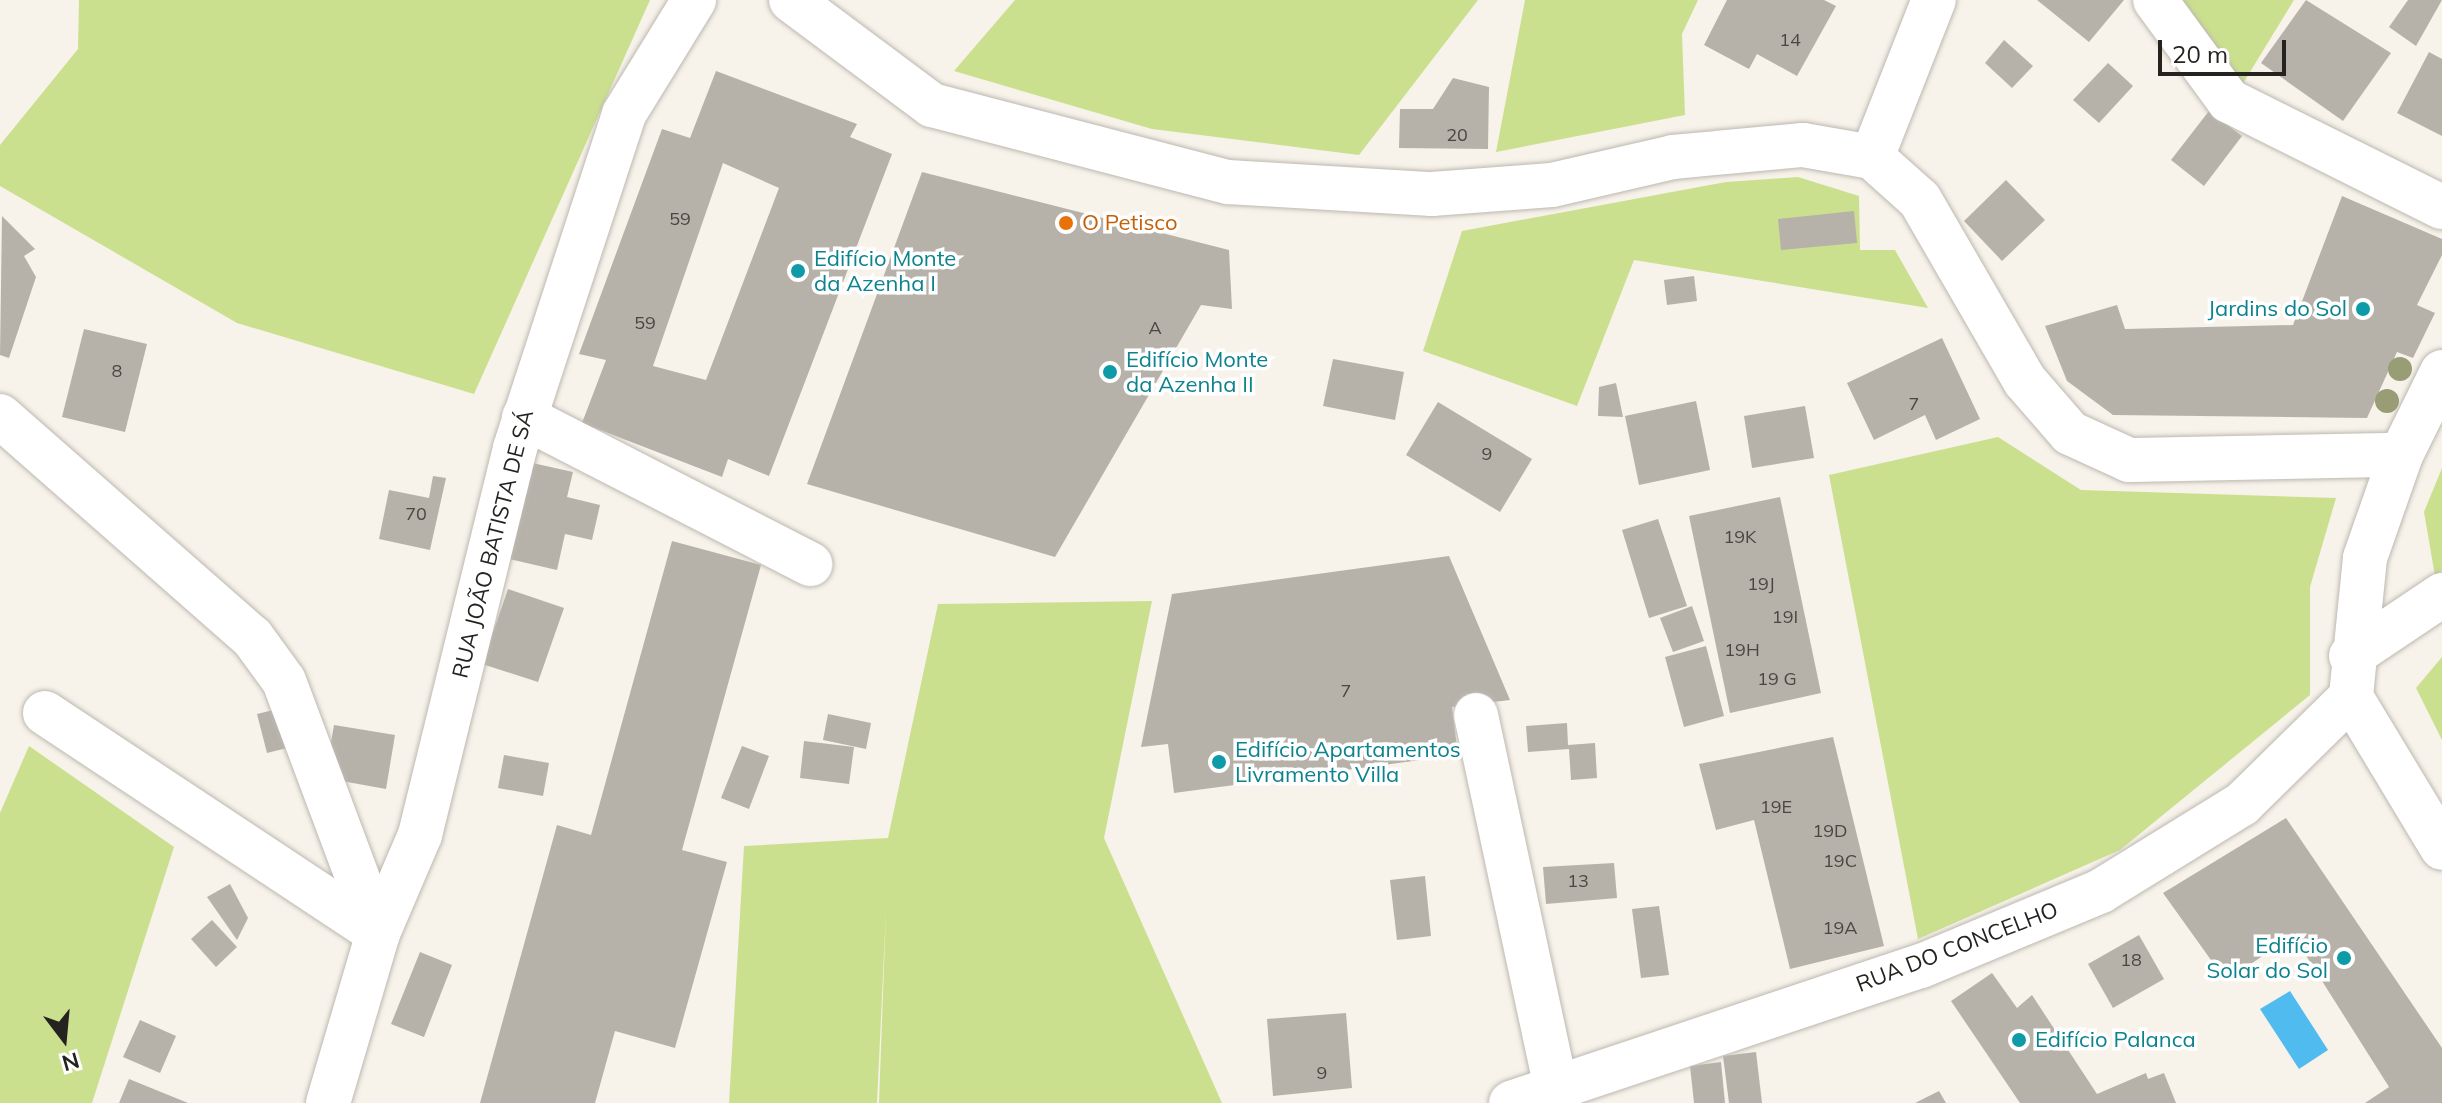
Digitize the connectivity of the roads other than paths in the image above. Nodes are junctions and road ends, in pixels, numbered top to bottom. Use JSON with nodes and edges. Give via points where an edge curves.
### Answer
{"nodes":[{"id":1,"x":694,"y":0,"type":"edge"},
{"id":2,"x":791,"y":0,"type":"edge"},
{"id":3,"x":2155,"y":0,"type":"edge"},
{"id":4,"x":1929,"y":2,"type":"edge"},
{"id":5,"x":1872,"y":157,"type":"junction"},
{"id":6,"x":2442,"y":207,"type":"edge"},
{"id":7,"x":2442,"y":372,"type":"edge"},
{"id":8,"x":0,"y":416,"type":"edge"},
{"id":9,"x":524,"y":417,"type":"junction"},
{"id":10,"x":2401,"y":455,"type":"junction"},
{"id":11,"x":810,"y":564,"type":"dead end"},
{"id":12,"x":2439,"y":602,"type":"edge"},
{"id":13,"x":2351,"y":677,"type":"junction"},
{"id":14,"x":45,"y":713,"type":"dead end"},
{"id":15,"x":1476,"y":715,"type":"dead end"},
{"id":16,"x":2442,"y":848,"type":"edge"},
{"id":17,"x":378,"y":933,"type":"junction"},
{"id":18,"x":1555,"y":1084,"type":"junction"},
{"id":19,"x":328,"y":1103,"type":"edge"},
{"id":20,"x":1511,"y":1103,"type":"edge"}],
"edges":[{"from":1,"to":9,"type":"street","name":"RUA JOÃO BATISTA DE SÁ","via":[[624,114]]},
{"from":2,"to":5,"type":"street","via":[[932,105],[1228,182],[1432,194],[1552,185],[1673,157],[1803,145]]},
{"from":3,"to":6,"type":"street","via":[[2229,101]]},
{"from":4,"to":5,"type":"street"},
{"from":5,"to":10,"type":"street","via":[[1920,200],[2025,381],[2070,433],[2129,460]]},
{"from":7,"to":10,"type":"street"},
{"from":8,"to":17,"type":"street","via":[[252,637],[284,681]]},
{"from":9,"to":11,"type":"street"},
{"from":9,"to":17,"type":"street","name":"RUA JOÃO BATISTA DE SÁ","via":[[420,835]]},
{"from":10,"to":13,"type":"street","via":[[2365,558]]},
{"from":12,"to":13,"type":"street","name":"RUA DO CONCELHO"},
{"from":13,"to":16,"type":"street"},
{"from":13,"to":18,"type":"street","name":"RUA DO CONCELHO","via":[[2242,804],[2101,891],[1921,966]]},
{"from":14,"to":17,"type":"street"},
{"from":15,"to":18,"type":"street"},
{"from":17,"to":19,"type":"street","name":"RUA JOÃO BATISTA DE SÁ"},
{"from":18,"to":20,"type":"street","name":"RUA DO CONCELHO"}]}
